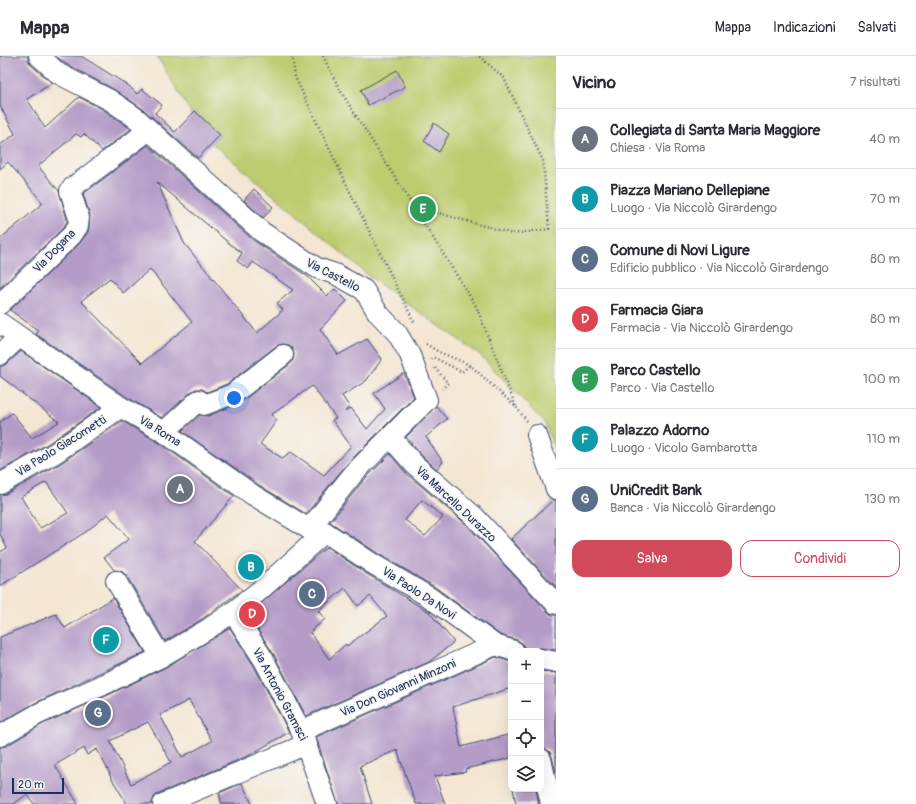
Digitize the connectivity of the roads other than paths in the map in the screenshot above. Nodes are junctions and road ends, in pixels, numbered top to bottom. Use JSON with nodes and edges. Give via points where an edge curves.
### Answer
{"nodes":[{"id":1,"x":39,"y":56,"type":"edge"},
{"id":2,"x":149,"y":130,"type":"junction"},
{"id":3,"x":0,"y":304,"type":"edge"},
{"id":4,"x":0,"y":324,"type":"edge"},
{"id":5,"x":19,"y":336,"type":"junction"},
{"id":6,"x":0,"y":355,"type":"edge"},
{"id":7,"x":283,"y":355,"type":"dead end"},
{"id":8,"x":121,"y":407,"type":"junction"},
{"id":9,"x":164,"y":432,"type":"junction"},
{"id":10,"x":537,"y":435,"type":"road end"},
{"id":11,"x":390,"y":437,"type":"junction"},
{"id":12,"x":0,"y":484,"type":"edge"},
{"id":13,"x":556,"y":489,"type":"edge"},
{"id":14,"x":317,"y":530,"type":"junction"},
{"id":15,"x":116,"y":581,"type":"dead end"},
{"id":16,"x":556,"y":604,"type":"edge"},
{"id":17,"x":233,"y":612,"type":"junction"},
{"id":18,"x":495,"y":645,"type":"junction"},
{"id":19,"x":508,"y":649,"type":"edge"},
{"id":20,"x":161,"y":657,"type":"junction"},
{"id":21,"x":544,"y":660,"type":"edge"},
{"id":22,"x":556,"y":662,"type":"edge"},
{"id":23,"x":0,"y":736,"type":"edge"},
{"id":24,"x":304,"y":738,"type":"junction"},
{"id":25,"x":544,"y":772,"type":"edge"},
{"id":26,"x":163,"y":804,"type":"edge"},
{"id":27,"x":327,"y":804,"type":"edge"},
{"id":28,"x":551,"y":804,"type":"edge"}],
"edges":[{"from":1,"to":2,"type":"street","name":"Via Castello","via":[[59,74],[110,100]]},
{"from":2,"to":3,"type":"street","name":"Via Dogana","via":[[73,187],[70,191],[79,218],[78,226],[72,235]]},
{"from":2,"to":11,"type":"street","name":"Via Castello","via":[[262,232],[317,268],[335,274],[364,290],[378,313],[397,333],[410,355],[427,400]]},
{"from":4,"to":5,"type":"street","name":"Via Roma"},
{"from":5,"to":6,"type":"street"},
{"from":5,"to":8,"type":"street","name":"Via Roma"},
{"from":7,"to":9,"type":"street","via":[[233,394],[204,405],[199,400]]},
{"from":8,"to":9,"type":"street","name":"Via Roma"},
{"from":8,"to":12,"type":"street","name":"Via Paolo Giacometti","via":[[55,453]]},
{"from":9,"to":14,"type":"street","name":"Via Roma","via":[[253,494]]},
{"from":10,"to":13,"type":"street"},
{"from":11,"to":14,"type":"street","via":[[354,474]]},
{"from":11,"to":16,"type":"street","name":"Via Marcello Durazzo","via":[[415,466],[475,518]]},
{"from":14,"to":17,"type":"street","via":[[259,590]]},
{"from":14,"to":18,"type":"street","name":"Via Paolo Da Novi","via":[[429,597]]},
{"from":15,"to":20,"type":"street"},
{"from":17,"to":20,"type":"street"},
{"from":17,"to":24,"type":"street","name":"Via Antonio Gramsci","via":[[264,660]]},
{"from":18,"to":19,"type":"street","name":"Via Paolo Da Novi"},
{"from":18,"to":24,"type":"street","name":"Via Don Giovanni Minzoni"},
{"from":20,"to":23,"type":"street","via":[[38,714]]},
{"from":21,"to":22,"type":"street"},
{"from":24,"to":26,"type":"street","name":"Via Don Giovanni Minzoni"},
{"from":24,"to":27,"type":"street","name":"Via Antonio Gramsci"},
{"from":25,"to":28,"type":"street"}]}
